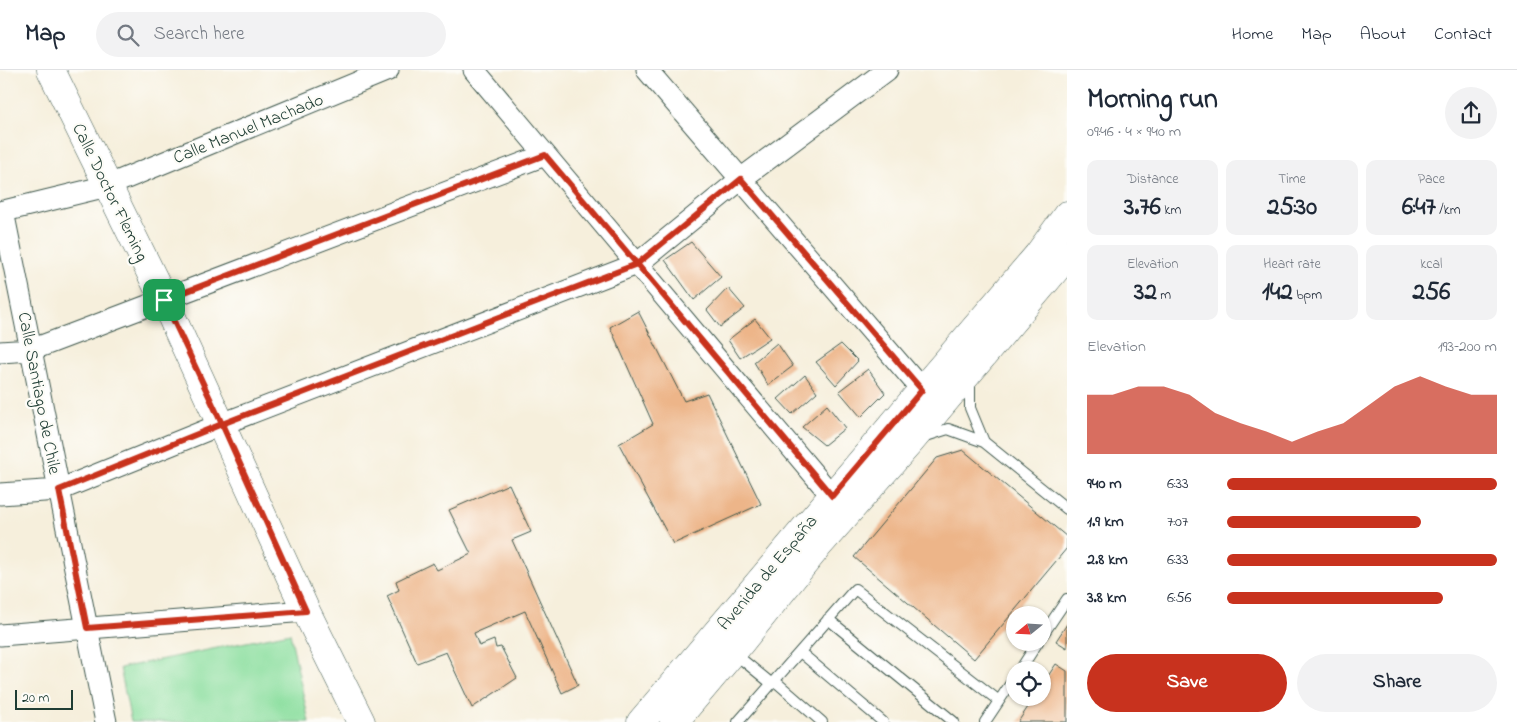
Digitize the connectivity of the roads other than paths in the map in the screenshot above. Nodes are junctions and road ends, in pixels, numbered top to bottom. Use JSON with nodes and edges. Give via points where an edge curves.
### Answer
{"nodes":[{"id":1,"x":51,"y":70,"type":"edge"},
{"id":2,"x":388,"y":70,"type":"edge"},
{"id":3,"x":474,"y":70,"type":"edge"},
{"id":4,"x":887,"y":70,"type":"edge"},
{"id":5,"x":654,"y":72,"type":"edge"},
{"id":6,"x":545,"y":155,"type":"junction"},
{"id":7,"x":741,"y":179,"type":"junction"},
{"id":8,"x":107,"y":186,"type":"junction"},
{"id":9,"x":2,"y":211,"type":"edge"},
{"id":10,"x":1067,"y":215,"type":"edge"},
{"id":11,"x":1067,"y":254,"type":"edge"},
{"id":12,"x":637,"y":264,"type":"junction"},
{"id":13,"x":164,"y":300,"type":"junction"},
{"id":14,"x":31,"y":350,"type":"junction"},
{"id":15,"x":0,"y":352,"type":"edge"},
{"id":16,"x":970,"y":370,"type":"junction"},
{"id":17,"x":922,"y":390,"type":"junction"},
{"id":18,"x":222,"y":424,"type":"junction"},
{"id":19,"x":911,"y":441,"type":"junction"},
{"id":20,"x":984,"y":442,"type":"junction"},
{"id":21,"x":59,"y":490,"type":"junction"},
{"id":22,"x":0,"y":494,"type":"edge"},
{"id":23,"x":832,"y":496,"type":"junction"},
{"id":24,"x":1067,"y":509,"type":"edge"},
{"id":25,"x":1067,"y":598,"type":"edge"},
{"id":26,"x":306,"y":611,"type":"junction"},
{"id":27,"x":828,"y":619,"type":"junction"},
{"id":28,"x":1051,"y":622,"type":"edge"},
{"id":29,"x":87,"y":628,"type":"junction"},
{"id":30,"x":0,"y":635,"type":"edge"},
{"id":31,"x":733,"y":652,"type":"junction"},
{"id":32,"x":800,"y":652,"type":"junction"},
{"id":33,"x":773,"y":682,"type":"junction"},
{"id":34,"x":1006,"y":690,"type":"edge"},
{"id":35,"x":999,"y":701,"type":"junction"},
{"id":36,"x":741,"y":721,"type":"edge"},
{"id":37,"x":106,"y":722,"type":"edge"},
{"id":38,"x":361,"y":722,"type":"edge"},
{"id":39,"x":640,"y":722,"type":"edge"},
{"id":40,"x":674,"y":722,"type":"edge"},
{"id":41,"x":822,"y":722,"type":"edge"},
{"id":42,"x":883,"y":722,"type":"edge"},
{"id":43,"x":954,"y":722,"type":"edge"},
{"id":44,"x":985,"y":722,"type":"edge"}],
"edges":[{"from":1,"to":8,"type":"main road","name":"Calle Doctor Fleming"},
{"from":2,"to":8,"type":"street","name":"Calle Manuel Machado"},
{"from":3,"to":6,"type":"street"},
{"from":4,"to":7,"type":"street"},
{"from":5,"to":7,"type":"street"},
{"from":6,"to":12,"type":"street"},
{"from":6,"to":13,"type":"street"},
{"from":7,"to":12,"type":"street"},
{"from":7,"to":17,"type":"street"},
{"from":8,"to":9,"type":"street","name":"Calle Manuel Machado"},
{"from":8,"to":13,"type":"main road","name":"Calle Doctor Fleming"},
{"from":9,"to":14,"type":"street","name":"Calle Santiago de Chile"},
{"from":10,"to":17,"type":"main road","name":"Avenida de España","via":[[1038,256]]},
{"from":11,"to":16,"type":"main road","name":"Avenida de España"},
{"from":12,"to":18,"type":"street"},
{"from":12,"to":23,"type":"street"},
{"from":13,"to":14,"type":"street"},
{"from":13,"to":18,"type":"main road","name":"Calle Doctor Fleming"},
{"from":14,"to":15,"type":"street"},
{"from":14,"to":21,"type":"street","name":"Calle Santiago de Chile"},
{"from":16,"to":19,"type":"main road","name":"Avenida de España"},
{"from":16,"to":20,"type":"lane","via":[[970,408]]},
{"from":17,"to":23,"type":"main road","name":"Avenida de España"},
{"from":18,"to":21,"type":"street"},
{"from":18,"to":26,"type":"main road","name":"Calle Doctor Fleming"},
{"from":19,"to":20,"type":"lane","via":[[948,430]]},
{"from":19,"to":31,"type":"main road","name":"Avenida de España","via":[[819,546]]},
{"from":20,"to":24,"type":"lane"},
{"from":21,"to":22,"type":"street"},
{"from":21,"to":29,"type":"street","name":"Calle Santiago de Chile"},
{"from":23,"to":39,"type":"main road","name":"Avenida de España"},
{"from":25,"to":28,"type":"lane"},
{"from":26,"to":29,"type":"street"},
{"from":26,"to":38,"type":"main road","name":"Calle Doctor Fleming"},
{"from":27,"to":32,"type":"lane"},
{"from":27,"to":35,"type":"lane","via":[[855,589]]},
{"from":27,"to":43,"type":"lane"},
{"from":29,"to":30,"type":"street"},
{"from":29,"to":37,"type":"street","name":"Calle Santiago de Chile"},
{"from":31,"to":33,"type":"lane"},
{"from":31,"to":40,"type":"main road","name":"Avenida de España"},
{"from":32,"to":33,"type":"lane"},
{"from":32,"to":42,"type":"lane"},
{"from":33,"to":36,"type":"lane"},
{"from":33,"to":41,"type":"lane"},
{"from":34,"to":35,"type":"lane"},
{"from":35,"to":44,"type":"lane"}]}
